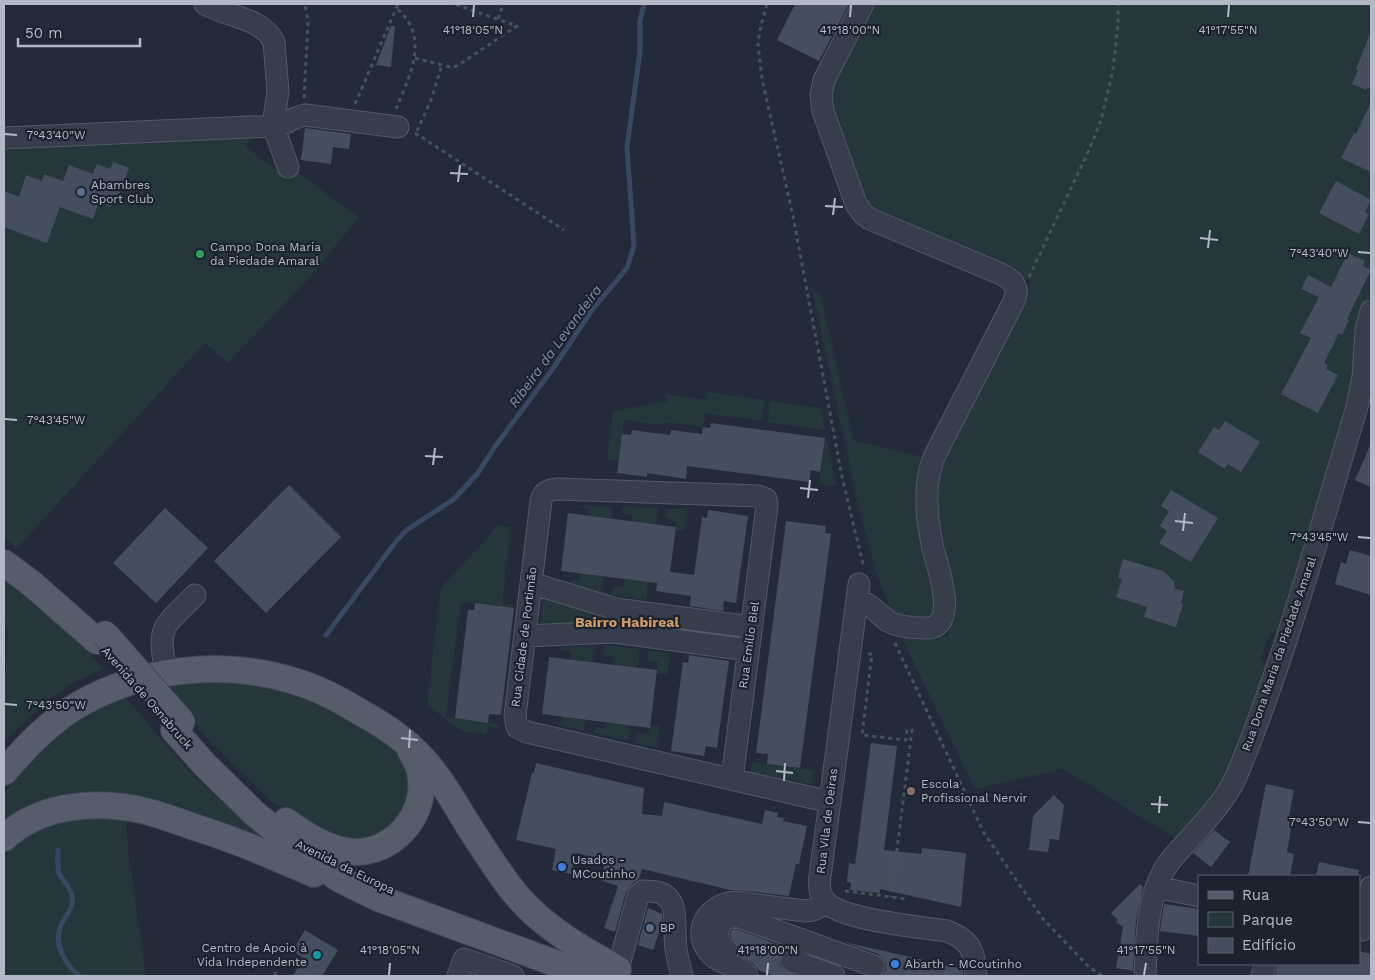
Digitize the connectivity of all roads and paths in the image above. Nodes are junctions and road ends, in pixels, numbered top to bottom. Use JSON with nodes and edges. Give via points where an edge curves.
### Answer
{"nodes":[{"id":1,"x":205,"y":4,"type":"edge"},
{"id":2,"x":305,"y":4,"type":"edge"},
{"id":3,"x":398,"y":4,"type":"edge"},
{"id":4,"x":454,"y":4,"type":"edge"},
{"id":5,"x":503,"y":4,"type":"edge"},
{"id":6,"x":768,"y":4,"type":"edge"},
{"id":7,"x":863,"y":4,"type":"edge"},
{"id":8,"x":1118,"y":4,"type":"edge"},
{"id":9,"x":465,"y":6,"type":"edge"},
{"id":10,"x":397,"y":9,"type":"junction"},
{"id":11,"x":498,"y":19,"type":"junction"},
{"id":12,"x":415,"y":58,"type":"junction"},
{"id":13,"x":442,"y":66,"type":"junction"},
{"id":14,"x":303,"y":116,"type":"junction"},
{"id":15,"x":348,"y":120,"type":"junction"},
{"id":16,"x":275,"y":126,"type":"junction"},
{"id":17,"x":401,"y":129,"type":"junction"},
{"id":18,"x":4,"y":138,"type":"edge"},
{"id":19,"x":288,"y":168,"type":"dead end"},
{"id":20,"x":564,"y":230,"type":"dead end"},
{"id":21,"x":1017,"y":290,"type":"junction"},
{"id":22,"x":1371,"y":311,"type":"edge"},
{"id":23,"x":767,"y":511,"type":"joint"},
{"id":24,"x":4,"y":563,"type":"edge"},
{"id":25,"x":531,"y":583,"type":"junction"},
{"id":26,"x":861,"y":586,"type":"junction"},
{"id":27,"x":195,"y":595,"type":"dead end"},
{"id":28,"x":882,"y":616,"type":"junction"},
{"id":29,"x":751,"y":627,"type":"junction"},
{"id":30,"x":524,"y":636,"type":"junction"},
{"id":31,"x":748,"y":650,"type":"junction"},
{"id":32,"x":850,"y":651,"type":"junction"},
{"id":33,"x":166,"y":673,"type":"junction"},
{"id":34,"x":178,"y":726,"type":"junction"},
{"id":35,"x":392,"y":733,"type":"junction"},
{"id":36,"x":4,"y":772,"type":"edge"},
{"id":37,"x":732,"y":779,"type":"junction"},
{"id":38,"x":830,"y":802,"type":"junction"},
{"id":39,"x":4,"y":838,"type":"edge"},
{"id":40,"x":285,"y":838,"type":"junction"},
{"id":41,"x":1157,"y":887,"type":"junction"},
{"id":42,"x":1371,"y":887,"type":"edge"},
{"id":43,"x":832,"y":896,"type":"junction"},
{"id":44,"x":1198,"y":896,"type":"edge"},
{"id":45,"x":891,"y":897,"type":"junction"},
{"id":46,"x":378,"y":898,"type":"junction"},
{"id":47,"x":907,"y":898,"type":"dead end"},
{"id":48,"x":1364,"y":930,"type":"edge"},
{"id":49,"x":800,"y":939,"type":"junction"},
{"id":50,"x":728,"y":951,"type":"dead end"},
{"id":51,"x":276,"y":963,"type":"dead end"},
{"id":52,"x":874,"y":966,"type":"dead end"},
{"id":53,"x":461,"y":967,"type":"edge"},
{"id":54,"x":628,"y":972,"type":"edge"},
{"id":55,"x":275,"y":976,"type":"edge"},
{"id":56,"x":513,"y":976,"type":"edge"},
{"id":57,"x":590,"y":976,"type":"edge"},
{"id":58,"x":682,"y":976,"type":"edge"},
{"id":59,"x":746,"y":976,"type":"edge"},
{"id":60,"x":834,"y":976,"type":"edge"},
{"id":61,"x":976,"y":976,"type":"edge"},
{"id":62,"x":1103,"y":976,"type":"edge"},
{"id":63,"x":1145,"y":976,"type":"edge"}],
"edges":[{"from":1,"to":16,"type":"street","via":[[257,25],[271,36],[278,92]]},
{"from":2,"to":14,"type":"path","via":[[308,22]]},
{"from":3,"to":10,"type":"path"},
{"from":4,"to":9,"type":"path"},
{"from":5,"to":11,"type":"path"},
{"from":6,"to":26,"type":"path","via":[[758,44],[760,66],[793,216]]},
{"from":7,"to":21,"type":"street","via":[[824,80],[821,100],[854,199],[861,212],[873,221],[1002,274],[1014,282]]},
{"from":8,"to":21,"type":"path","via":[[1113,70],[1098,129],[1029,277]]},
{"from":9,"to":11,"type":"path"},
{"from":10,"to":12,"type":"path","via":[[410,24]]},
{"from":10,"to":15,"type":"path"},
{"from":11,"to":13,"type":"path","via":[[517,26],[464,62]]},
{"from":12,"to":13,"type":"path"},
{"from":12,"to":17,"type":"path"},
{"from":13,"to":17,"type":"path","via":[[431,100]]},
{"from":14,"to":15,"type":"street"},
{"from":14,"to":16,"type":"street"},
{"from":15,"to":17,"type":"street"},
{"from":16,"to":18,"type":"street"},
{"from":16,"to":19,"type":"street"},
{"from":17,"to":20,"type":"path"},
{"from":21,"to":28,"type":"street","via":[[928,474],[928,520],[944,592],[942,617],[938,625],[928,629],[896,624]]},
{"from":22,"to":41,"type":"street","name":"Rua Dona Maria da Piedade Amaral","via":[[1357,408],[1295,615],[1260,713],[1233,784],[1218,807],[1171,860]]},
{"from":23,"to":25,"type":"street","name":"Rua Cidade de Portimão","via":[[767,500],[758,496],[549,490],[541,501]]},
{"from":23,"to":29,"type":"street","name":"Rua Emílio Biel"},
{"from":24,"to":34,"type":"main road","name":"Avenida de Osnabruck","via":[[101,638]]},
{"from":25,"to":29,"type":"street","via":[[616,609]]},
{"from":25,"to":30,"type":"street","name":"Rua Cidade de Portimão"},
{"from":26,"to":28,"type":"street","via":[[868,604]]},
{"from":26,"to":32,"type":"street","name":"Rua Vila de Oeiras"},
{"from":27,"to":33,"type":"street","via":[[165,629]]},
{"from":28,"to":62,"type":"path","via":[[984,833],[1043,919],[1090,968]]},
{"from":29,"to":31,"type":"street","name":"Rua Emílio Biel"},
{"from":30,"to":31,"type":"street","via":[[614,632]]},
{"from":30,"to":37,"type":"street","name":"Rua Cidade de Portimão","via":[[515,718],[520,730]]},
{"from":31,"to":37,"type":"street","name":"Rua Emílio Biel"},
{"from":32,"to":38,"type":"street","name":"Rua Vila de Oeiras"},
{"from":32,"to":45,"type":"path","via":[[872,654],[862,735],[906,740],[907,730],[912,730]]},
{"from":33,"to":35,"type":"main road","via":[[229,669],[278,676],[329,695],[369,716]]},
{"from":33,"to":36,"type":"main road","via":[[119,687],[76,706],[41,733]]},
{"from":34,"to":35,"type":"main road","via":[[277,814],[313,838],[336,848],[354,851],[372,849],[394,838],[412,821],[417,810],[421,787],[418,765],[407,747]]},
{"from":34,"to":40,"type":"main road","name":"Avenida de Osnabruck","via":[[222,783]]},
{"from":35,"to":54,"type":"main road","via":[[432,770],[504,879],[536,916],[588,952]]},
{"from":37,"to":38,"type":"street","name":"Rua Cidade de Portimão"},
{"from":38,"to":43,"type":"street","name":"Rua Vila de Oeiras","via":[[819,884],[823,900]]},
{"from":39,"to":46,"type":"main road","via":[[26,821],[46,812],[98,806],[134,809],[238,841]]},
{"from":40,"to":46,"type":"main road","name":"Avenida da Europa","via":[[341,880]]},
{"from":40,"to":54,"type":"main road","name":"Avenida da Europa","via":[[401,894],[571,956]]},
{"from":41,"to":44,"type":"street"},
{"from":41,"to":63,"type":"street","name":"Rua Dona Maria da Piedade Amaral","via":[[1149,915]]},
{"from":42,"to":48,"type":"street"},
{"from":43,"to":45,"type":"path"},
{"from":43,"to":59,"type":"street","via":[[813,910],[735,902],[711,912],[702,928],[706,948],[717,960],[744,971]]},
{"from":43,"to":61,"type":"street","via":[[836,910],[853,916],[957,935],[970,947]]},
{"from":45,"to":47,"type":"path"},
{"from":46,"to":57,"type":"main road","name":"Avenida da Europa"},
{"from":49,"to":50,"type":"street","via":[[732,916],[723,920],[717,932],[720,945]]},
{"from":49,"to":52,"type":"street"},
{"from":49,"to":60,"type":"street","via":[[792,961]]},
{"from":51,"to":55,"type":"path"},
{"from":53,"to":56,"type":"street"},
{"from":54,"to":58,"type":"street","via":[[638,896],[643,891],[652,891],[672,902]]}]}
